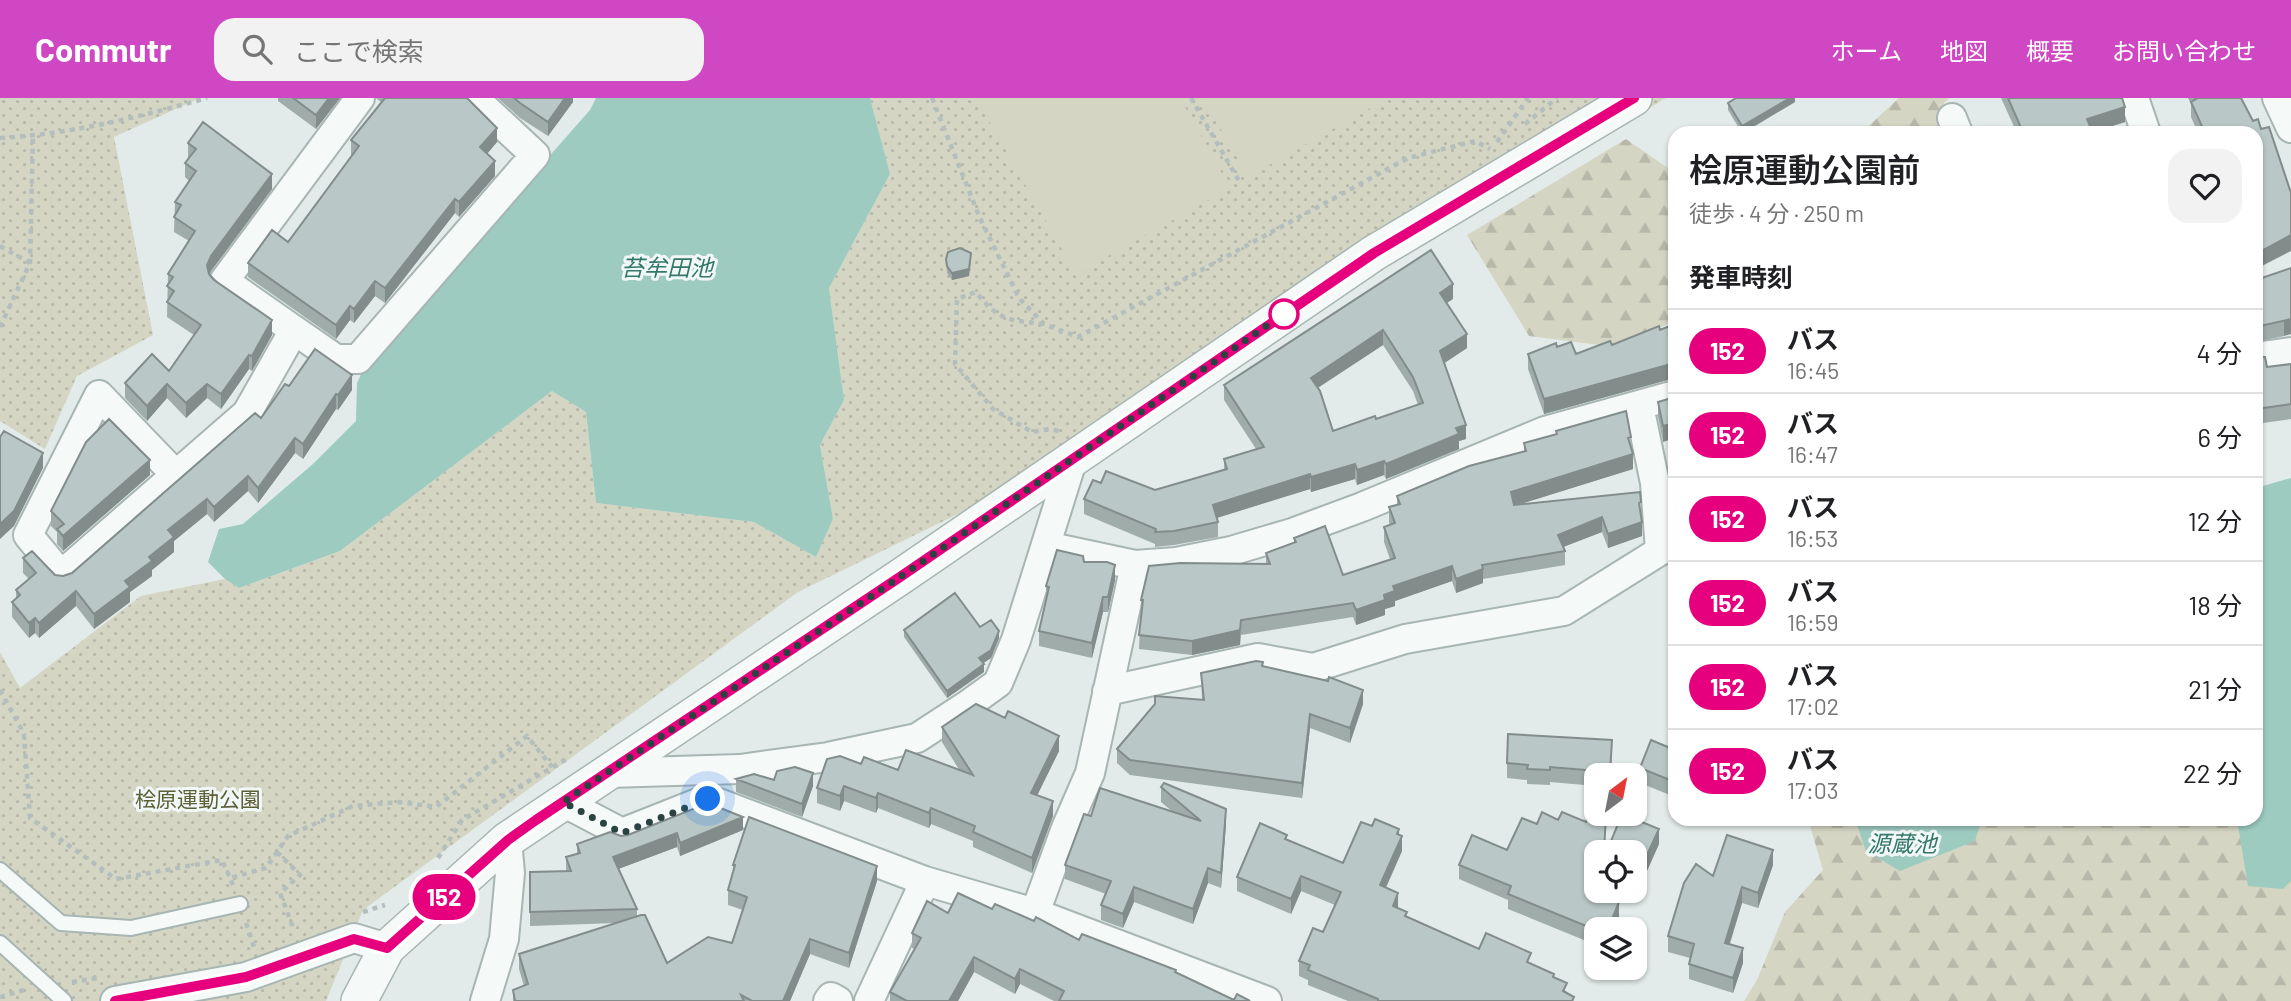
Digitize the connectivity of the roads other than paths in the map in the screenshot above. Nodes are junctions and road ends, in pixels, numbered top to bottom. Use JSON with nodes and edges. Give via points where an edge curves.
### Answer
{"nodes":[{"id":1,"x":360,"y":98,"type":"edge"},
{"id":2,"x":474,"y":98,"type":"edge"},
{"id":3,"x":1634,"y":98,"type":"edge"},
{"id":4,"x":2134,"y":98,"type":"edge"},
{"id":5,"x":2277,"y":98,"type":"edge"},
{"id":6,"x":2144,"y":126,"type":"edge"},
{"id":7,"x":2291,"y":128,"type":"edge"},
{"id":8,"x":295,"y":330,"type":"junction"},
{"id":9,"x":2291,"y":352,"type":"edge"},
{"id":10,"x":2263,"y":356,"type":"edge"},
{"id":11,"x":1668,"y":397,"type":"edge"},
{"id":12,"x":1639,"y":407,"type":"junction"},
{"id":13,"x":1069,"y":445,"type":"junction"},
{"id":14,"x":176,"y":475,"type":"junction"},
{"id":15,"x":1665,"y":481,"type":"edge"},
{"id":16,"x":1046,"y":546,"type":"junction"},
{"id":17,"x":1135,"y":565,"type":"junction"},
{"id":18,"x":1107,"y":691,"type":"junction"},
{"id":19,"x":609,"y":773,"type":"junction"},
{"id":20,"x":569,"y":798,"type":"junction"},
{"id":21,"x":508,"y":840,"type":"junction"},
{"id":22,"x":0,"y":870,"type":"edge"},
{"id":23,"x":925,"y":881,"type":"junction"},
{"id":24,"x":240,"y":904,"type":"road end"},
{"id":25,"x":1035,"y":913,"type":"junction"},
{"id":26,"x":387,"y":948,"type":"junction"},
{"id":27,"x":3,"y":950,"type":"edge"},
{"id":28,"x":65,"y":1001,"type":"edge"},
{"id":29,"x":115,"y":1001,"type":"edge"},
{"id":30,"x":359,"y":1001,"type":"edge"},
{"id":31,"x":485,"y":1001,"type":"edge"},
{"id":32,"x":828,"y":1001,"type":"edge"},
{"id":33,"x":838,"y":1001,"type":"edge"},
{"id":34,"x":869,"y":1001,"type":"edge"},
{"id":35,"x":1267,"y":1001,"type":"edge"}],
"edges":[{"from":1,"to":8,"type":"street","via":[[224,281]]},
{"from":2,"to":8,"type":"street","via":[[536,155],[358,359],[336,359]]},
{"from":3,"to":13,"type":"street","via":[[1374,253]]},
{"from":4,"to":6,"type":"street"},
{"from":5,"to":7,"type":"street"},
{"from":8,"to":14,"type":"street","via":[[247,413]]},
{"from":9,"to":10,"type":"street"},
{"from":11,"to":12,"type":"street"},
{"from":12,"to":15,"type":"street"},
{"from":12,"to":17,"type":"street","via":[[1545,431],[1292,533],[1231,551]]},
{"from":13,"to":16,"type":"street"},
{"from":13,"to":19,"type":"street"},
{"from":14,"to":14,"type":"street","via":[[61,576],[28,535],[99,395]]},
{"from":15,"to":18,"type":"street","via":[[1660,551],[1564,611],[1405,639],[1313,668],[1258,658]]},
{"from":16,"to":17,"type":"street"},
{"from":16,"to":19,"type":"street","via":[[998,683],[917,738],[740,769]]},
{"from":17,"to":18,"type":"street"},
{"from":18,"to":25,"type":"street","via":[[1090,773]]},
{"from":19,"to":20,"type":"street"},
{"from":20,"to":21,"type":"street"},
{"from":20,"to":23,"type":"street","via":[[622,833],[708,799]]},
{"from":21,"to":26,"type":"street"},
{"from":21,"to":31,"type":"street","via":[[504,939]]},
{"from":22,"to":24,"type":"lane","via":[[61,923],[131,928]]},
{"from":23,"to":25,"type":"street"},
{"from":23,"to":34,"type":"street"},
{"from":25,"to":35,"type":"street"},
{"from":26,"to":29,"type":"street","via":[[354,939],[246,977]]},
{"from":26,"to":30,"type":"street"},
{"from":27,"to":28,"type":"lane"},
{"from":32,"to":33,"type":"street","via":[[831,997]]}]}
